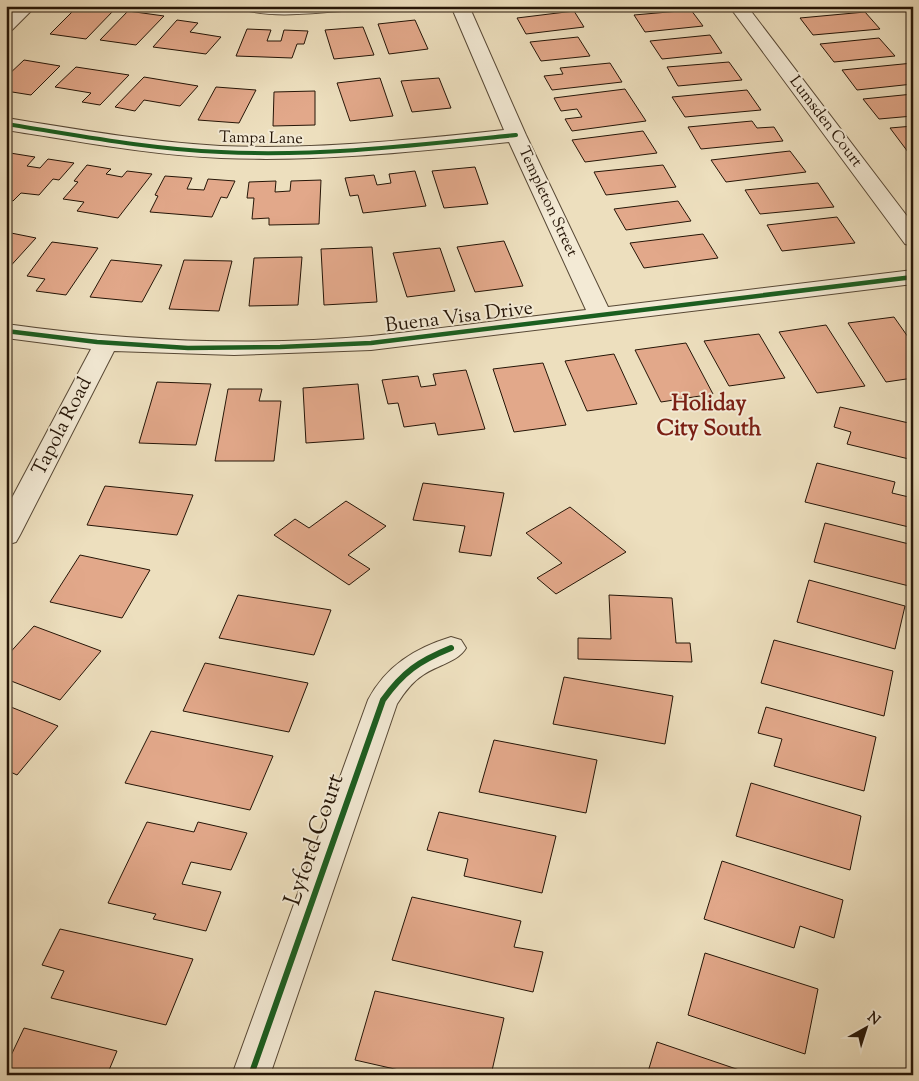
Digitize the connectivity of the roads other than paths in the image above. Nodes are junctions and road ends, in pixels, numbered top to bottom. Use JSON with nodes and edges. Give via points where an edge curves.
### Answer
{"nodes":[{"id":1,"x":27,"y":6,"type":"edge"},
{"id":2,"x":250,"y":6,"type":"edge"},
{"id":3,"x":342,"y":6,"type":"edge"},
{"id":4,"x":460,"y":6,"type":"edge"},
{"id":5,"x":738,"y":6,"type":"edge"},
{"id":6,"x":6,"y":26,"type":"edge"},
{"id":7,"x":6,"y":124,"type":"edge"},
{"id":8,"x":516,"y":135,"type":"junction"},
{"id":9,"x":913,"y":239,"type":"edge"},
{"id":10,"x":913,"y":277,"type":"edge"},
{"id":11,"x":600,"y":315,"type":"junction"},
{"id":12,"x":6,"y":332,"type":"edge"},
{"id":13,"x":105,"y":344,"type":"junction"},
{"id":14,"x":6,"y":535,"type":"edge"},
{"id":15,"x":451,"y":648,"type":"dead end"},
{"id":16,"x":251,"y":1075,"type":"edge"}],
"edges":[{"from":1,"to":6,"type":"street"},
{"from":2,"to":3,"type":"street","via":[[288,9]]},
{"from":4,"to":8,"type":"street","name":"Templeton Street"},
{"from":5,"to":9,"type":"street","name":"Lumsden Court"},
{"from":7,"to":8,"type":"street","name":"Tampa Lane","via":[[157,147],[246,153],[361,150]]},
{"from":8,"to":11,"type":"street","name":"Templeton Street"},
{"from":10,"to":11,"type":"street","name":"Buena Visa Drive"},
{"from":11,"to":13,"type":"street","name":"Buena Visa Drive","via":[[334,346],[241,348]]},
{"from":12,"to":13,"type":"street","name":"Buena Visa Drive"},
{"from":13,"to":14,"type":"street","name":"Tapola Road"},
{"from":15,"to":16,"type":"street","name":"Lyford Court","via":[[416,663],[396,681],[383,700]]}]}
